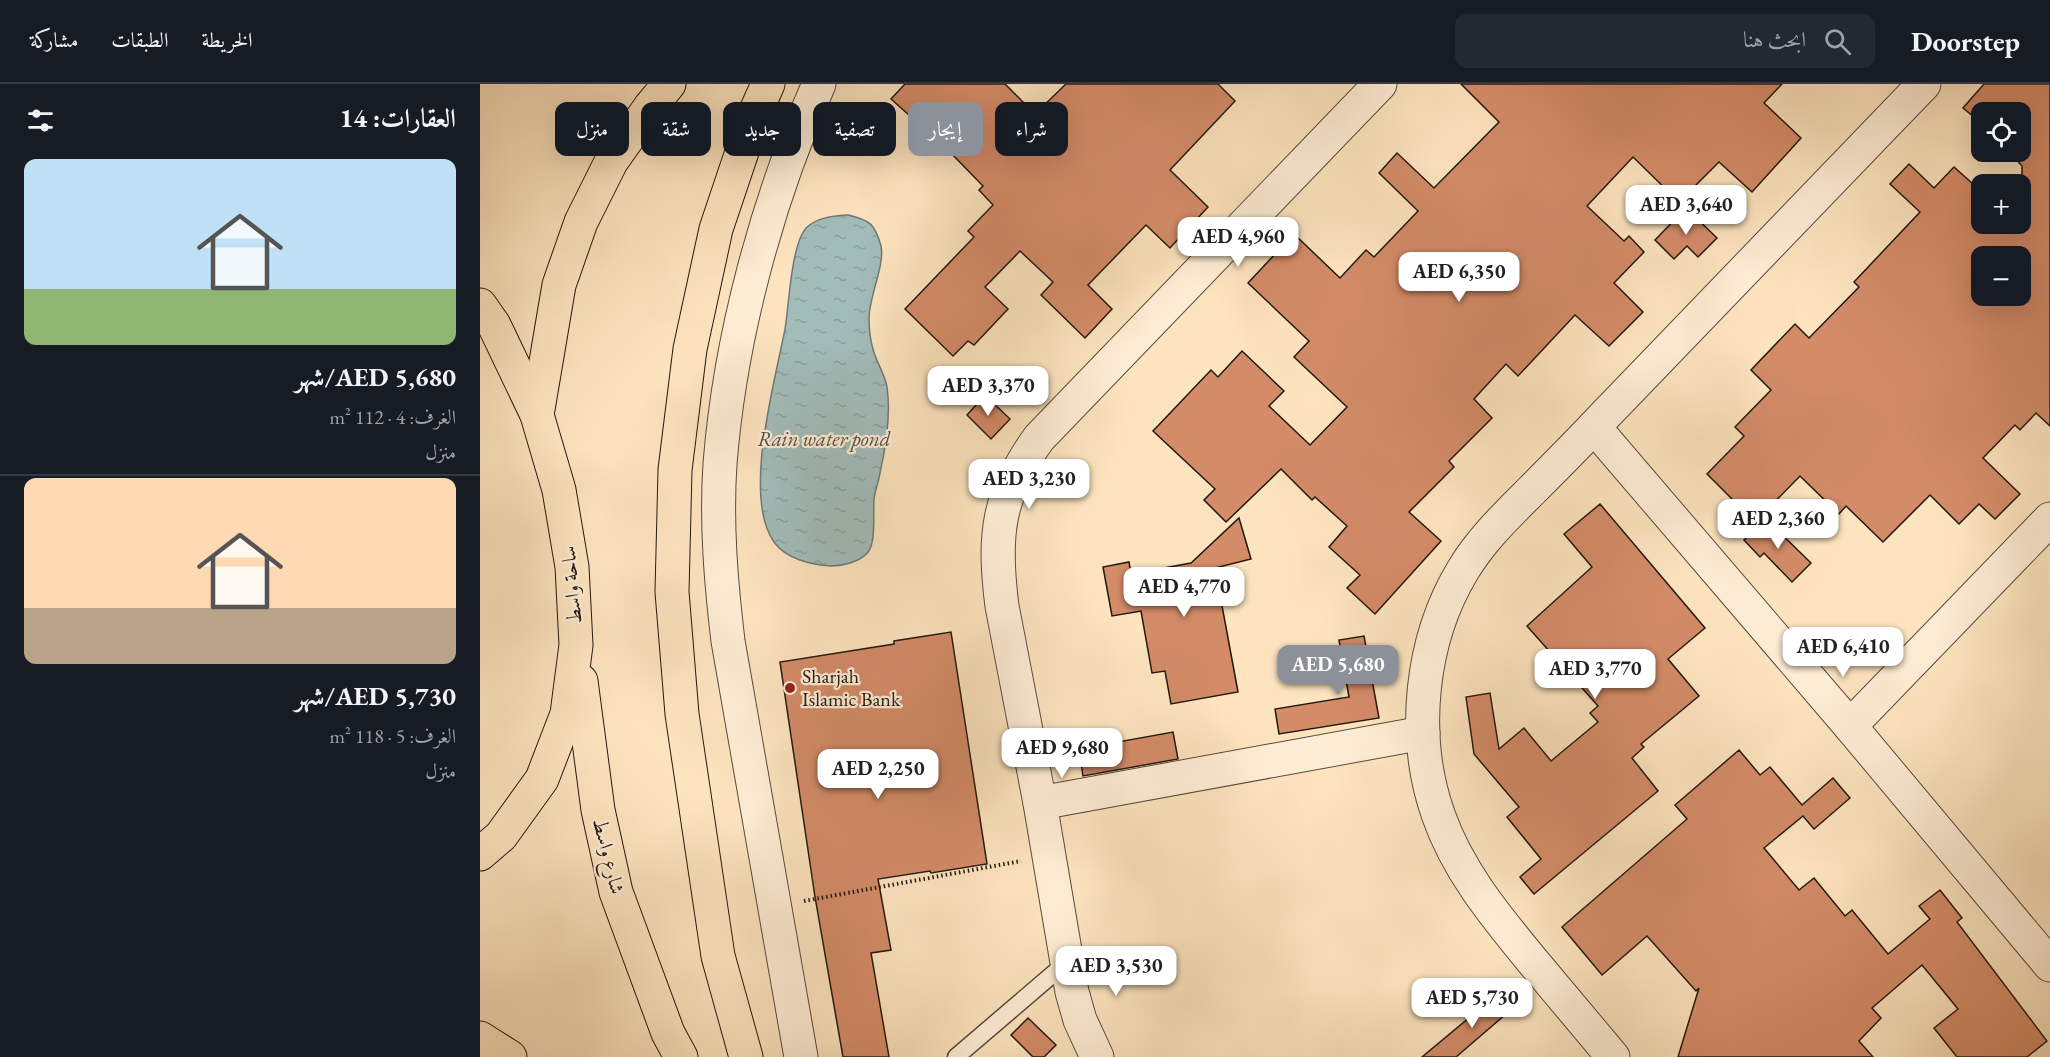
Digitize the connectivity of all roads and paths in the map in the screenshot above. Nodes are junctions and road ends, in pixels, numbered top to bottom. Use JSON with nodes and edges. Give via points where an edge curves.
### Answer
{"nodes":[{"id":1,"x":669,"y":84,"type":"edge"},
{"id":2,"x":768,"y":84,"type":"edge"},
{"id":3,"x":819,"y":84,"type":"edge"},
{"id":4,"x":1380,"y":84,"type":"edge"},
{"id":5,"x":1924,"y":84,"type":"edge"},
{"id":6,"x":480,"y":305,"type":"edge"},
{"id":7,"x":537,"y":415,"type":"junction"},
{"id":8,"x":1593,"y":427,"type":"junction"},
{"id":9,"x":2050,"y":519,"type":"edge"},
{"id":10,"x":576,"y":645,"type":"junction"},
{"id":11,"x":1850,"y":726,"type":"junction"},
{"id":12,"x":1423,"y":733,"type":"junction"},
{"id":13,"x":1040,"y":803,"type":"junction"},
{"id":14,"x":480,"y":854,"type":"edge"},
{"id":15,"x":1050,"y":856,"type":"junction"},
{"id":16,"x":774,"y":907,"type":"junction"},
{"id":17,"x":1067,"y":963,"type":"junction"},
{"id":18,"x":2050,"y":965,"type":"edge"},
{"id":19,"x":480,"y":1038,"type":"edge"},
{"id":20,"x":510,"y":1057,"type":"edge"},
{"id":21,"x":681,"y":1057,"type":"edge"},
{"id":22,"x":746,"y":1057,"type":"edge"},
{"id":23,"x":801,"y":1057,"type":"edge"},
{"id":24,"x":956,"y":1057,"type":"edge"},
{"id":25,"x":1097,"y":1057,"type":"edge"},
{"id":26,"x":1119,"y":1057,"type":"edge"},
{"id":27,"x":1613,"y":1057,"type":"edge"}],
"edges":[{"from":1,"to":7,"type":"main road","via":[[611,162],[581,222],[559,285]]},
{"from":2,"to":22,"type":"main road","via":[[716,229],[690,349],[675,481],[672,592],[682,714],[718,957]]},
{"from":3,"to":16,"type":"street","via":[[774,200],[751,286],[736,345],[720,466],[719,527],[727,630]]},
{"from":4,"to":13,"type":"street","via":[[1039,438],[1009,488],[997,545],[1002,606]]},
{"from":5,"to":8,"type":"street"},
{"from":6,"to":7,"type":"main road","name":"ساحة واسط","via":[[494,325]]},
{"from":7,"to":10,"type":"main road","name":"ساحة واسط","via":[[559,490],[572,567]]},
{"from":8,"to":11,"type":"street"},
{"from":8,"to":12,"type":"street","via":[[1485,537],[1462,572],[1431,649]]},
{"from":9,"to":11,"type":"street"},
{"from":10,"to":14,"type":"main road","name":"ساحة واسط","via":[[567,714],[542,779],[501,836]]},
{"from":10,"to":21,"type":"main road","name":"شارع واسط","via":[[598,810],[616,892]]},
{"from":11,"to":18,"type":"street"},
{"from":12,"to":13,"type":"street"},
{"from":12,"to":27,"type":"street","via":[[1427,773],[1437,812],[1472,884]]},
{"from":13,"to":15,"type":"street"},
{"from":15,"to":16,"type":"path"},
{"from":15,"to":17,"type":"street"},
{"from":16,"to":23,"type":"street"},
{"from":17,"to":24,"type":"lane"},
{"from":17,"to":25,"type":"street","via":[[1080,1020]]},
{"from":17,"to":26,"type":"street"},
{"from":19,"to":20,"type":"main road"}]}
